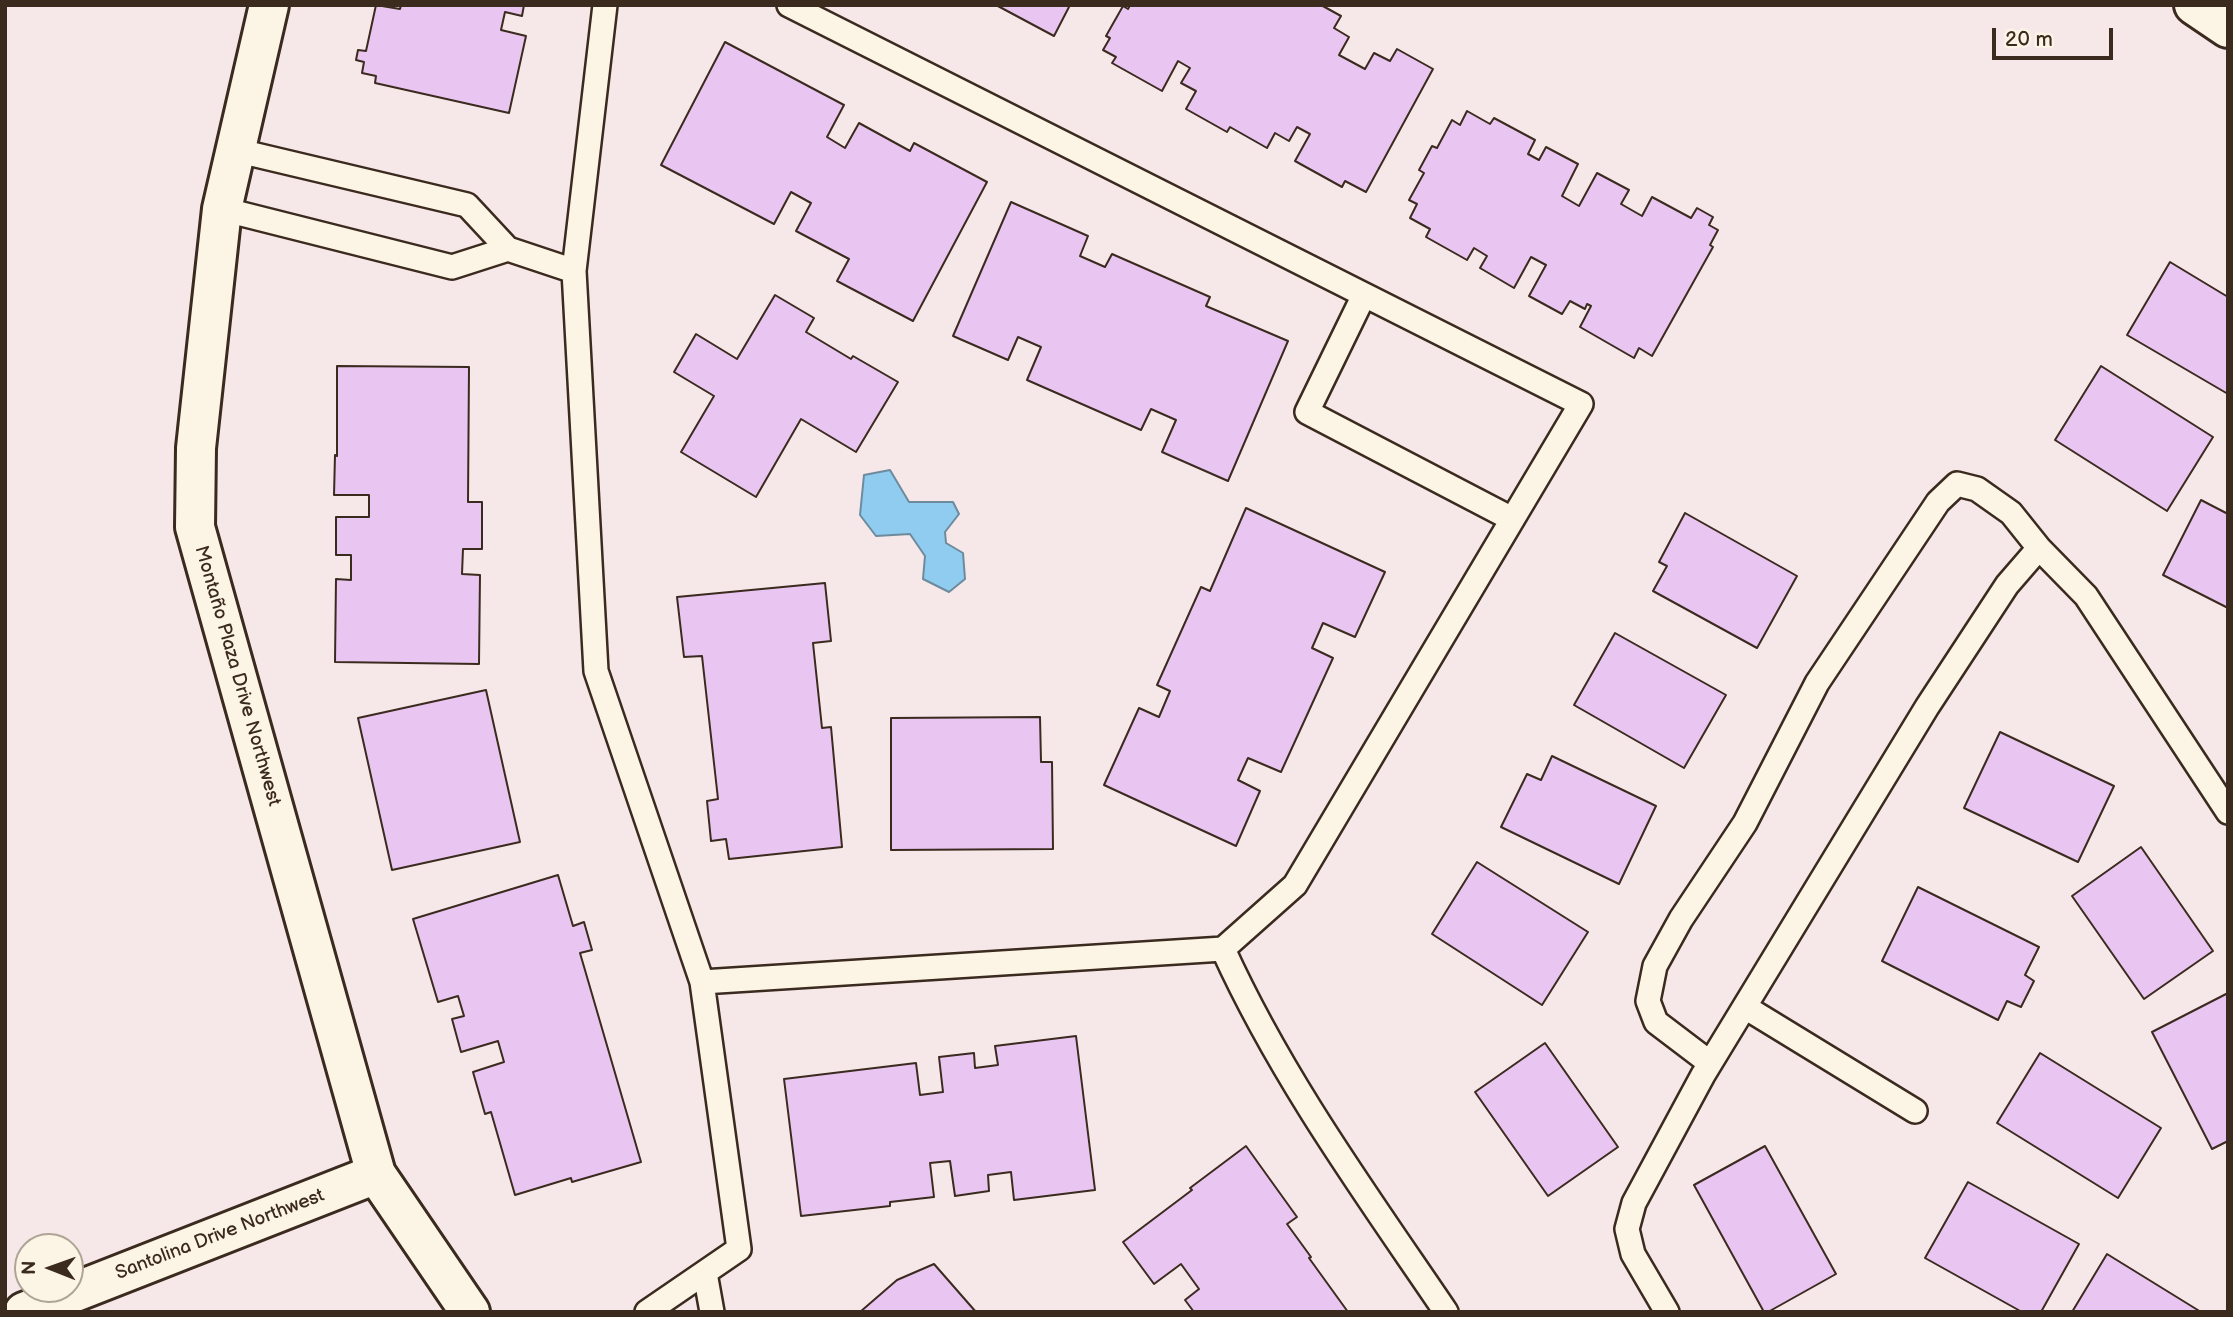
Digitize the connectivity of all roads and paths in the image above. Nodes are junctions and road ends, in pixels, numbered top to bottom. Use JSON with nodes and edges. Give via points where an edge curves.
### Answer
{"nodes":[{"id":1,"x":269,"y":5,"type":"edge"},
{"id":2,"x":605,"y":5,"type":"edge"},
{"id":3,"x":789,"y":5,"type":"edge"},
{"id":4,"x":2194,"y":5,"type":"edge"},
{"id":5,"x":2228,"y":27,"type":"edge"},
{"id":6,"x":236,"y":150,"type":"junction"},
{"id":7,"x":222,"y":209,"type":"junction"},
{"id":8,"x":508,"y":249,"type":"junction"},
{"id":9,"x":574,"y":271,"type":"junction"},
{"id":10,"x":1364,"y":295,"type":"junction"},
{"id":11,"x":1512,"y":519,"type":"junction"},
{"id":12,"x":2039,"y":548,"type":"junction"},
{"id":13,"x":2226,"y":806,"type":"edge"},
{"id":14,"x":1223,"y":949,"type":"junction"},
{"id":15,"x":702,"y":982,"type":"junction"},
{"id":16,"x":1745,"y":1007,"type":"junction"},
{"id":17,"x":1710,"y":1063,"type":"junction"},
{"id":18,"x":1915,"y":1111,"type":"dead end"},
{"id":19,"x":376,"y":1174,"type":"junction"},
{"id":20,"x":705,"y":1272,"type":"junction"},
{"id":21,"x":24,"y":1312,"type":"edge"},
{"id":22,"x":470,"y":1312,"type":"edge"},
{"id":23,"x":647,"y":1312,"type":"edge"},
{"id":24,"x":712,"y":1312,"type":"edge"},
{"id":25,"x":1446,"y":1312,"type":"edge"},
{"id":26,"x":1667,"y":1312,"type":"edge"}],
"edges":[{"from":1,"to":6,"type":"street","name":"Montaño Plaza Drive Northwest"},
{"from":2,"to":9,"type":"lane"},
{"from":3,"to":10,"type":"lane"},
{"from":4,"to":5,"type":"street"},
{"from":6,"to":7,"type":"street","name":"Montaño Plaza Drive Northwest"},
{"from":6,"to":8,"type":"lane","via":[[467,205]]},
{"from":7,"to":8,"type":"lane","via":[[452,267]]},
{"from":7,"to":19,"type":"street","name":"Montaño Plaza Drive Northwest","via":[[196,447],[195,527]]},
{"from":8,"to":9,"type":"lane"},
{"from":9,"to":15,"type":"lane","via":[[596,671]]},
{"from":10,"to":11,"type":"lane","via":[[1307,412]]},
{"from":10,"to":11,"type":"lane","via":[[1581,404]]},
{"from":11,"to":14,"type":"lane","via":[[1295,885]]},
{"from":12,"to":13,"type":"lane","via":[[2087,596]]},
{"from":12,"to":16,"type":"lane","via":[[2007,585],[1927,707]]},
{"from":12,"to":17,"type":"lane","via":[[2011,513],[1977,489],[1957,484],[1938,502],[1817,683],[1745,823],[1655,966],[1648,1002],[1656,1021]]},
{"from":14,"to":15,"type":"lane"},
{"from":14,"to":25,"type":"lane","via":[[1243,995],[1310,1112]]},
{"from":15,"to":20,"type":"lane","via":[[739,1249]]},
{"from":16,"to":17,"type":"lane"},
{"from":16,"to":18,"type":"lane"},
{"from":17,"to":26,"type":"lane","via":[[1634,1203],[1627,1229],[1633,1254]]},
{"from":19,"to":21,"type":"street","name":"Santolina Drive Northwest"},
{"from":19,"to":22,"type":"street","name":"Montaño Plaza Drive Northwest"},
{"from":20,"to":23,"type":"lane"},
{"from":20,"to":24,"type":"lane"}]}
